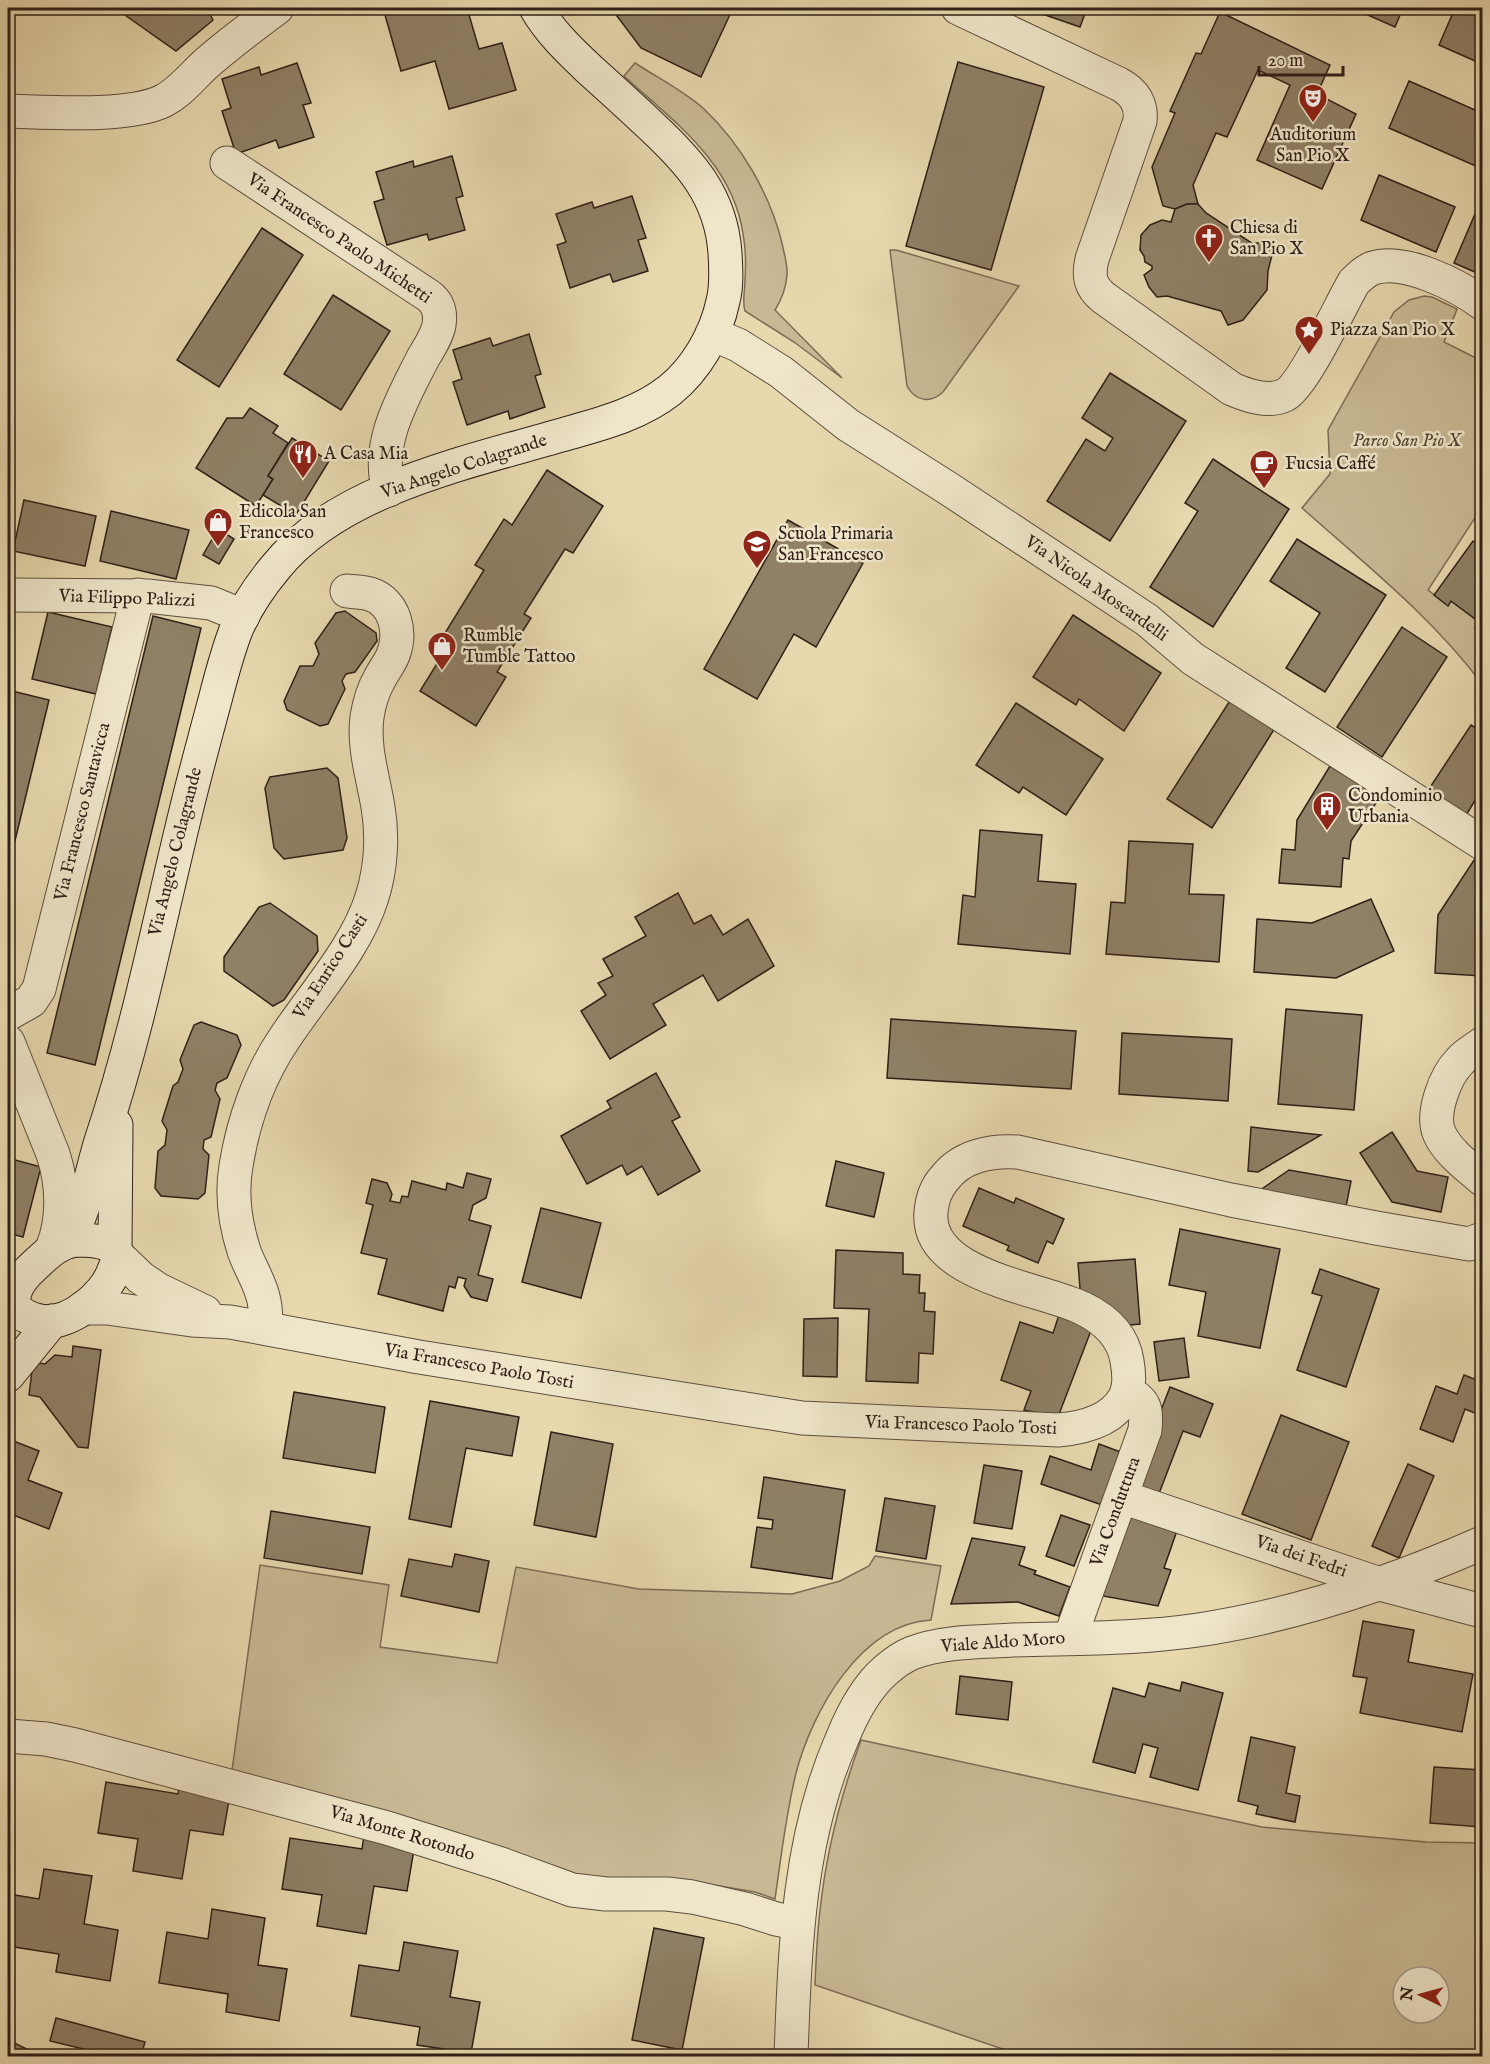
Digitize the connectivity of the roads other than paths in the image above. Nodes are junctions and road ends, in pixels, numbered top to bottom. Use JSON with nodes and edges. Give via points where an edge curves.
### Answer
{"nodes":[{"id":1,"x":277,"y":8,"type":"edge"},
{"id":2,"x":536,"y":8,"type":"edge"},
{"id":3,"x":957,"y":8,"type":"edge"},
{"id":4,"x":8,"y":111,"type":"edge"},
{"id":5,"x":227,"y":163,"type":"dead end"},
{"id":6,"x":1482,"y":303,"type":"edge"},
{"id":7,"x":712,"y":334,"type":"junction"},
{"id":8,"x":389,"y":490,"type":"junction"},
{"id":9,"x":347,"y":591,"type":"dead end"},
{"id":10,"x":8,"y":595,"type":"edge"},
{"id":11,"x":138,"y":595,"type":"junction"},
{"id":12,"x":243,"y":616,"type":"junction"},
{"id":13,"x":1482,"y":843,"type":"edge"},
{"id":14,"x":8,"y":1014,"type":"edge"},
{"id":15,"x":8,"y":1042,"type":"edge"},
{"id":16,"x":1482,"y":1044,"type":"edge"},
{"id":17,"x":118,"y":1088,"type":"junction"},
{"id":18,"x":1482,"y":1179,"type":"edge"},
{"id":19,"x":1482,"y":1239,"type":"edge"},
{"id":20,"x":117,"y":1253,"type":"junction"},
{"id":21,"x":25,"y":1277,"type":"edge"},
{"id":22,"x":83,"y":1308,"type":"junction"},
{"id":23,"x":223,"y":1321,"type":"junction"},
{"id":24,"x":52,"y":1322,"type":"junction"},
{"id":25,"x":266,"y":1328,"type":"junction"},
{"id":26,"x":8,"y":1375,"type":"edge"},
{"id":27,"x":1127,"y":1392,"type":"junction"},
{"id":28,"x":1122,"y":1497,"type":"junction"},
{"id":29,"x":1482,"y":1544,"type":"edge"},
{"id":30,"x":1380,"y":1584,"type":"junction"},
{"id":31,"x":1482,"y":1611,"type":"edge"},
{"id":32,"x":1070,"y":1638,"type":"junction"},
{"id":33,"x":8,"y":1736,"type":"edge"},
{"id":34,"x":797,"y":1923,"type":"junction"},
{"id":35,"x":791,"y":2056,"type":"edge"}],
"edges":[{"from":1,"to":4,"type":"street","via":[[212,58],[179,91],[155,104],[113,111]]},
{"from":2,"to":7,"type":"street","name":"Via Angelo Colagrande","via":[[566,47],[681,154],[709,194],[721,228],[726,268],[723,303]]},
{"from":3,"to":6,"type":"street","via":[[1119,84],[1134,96],[1141,116],[1139,127],[1092,259],[1090,281],[1097,293],[1219,381],[1255,397],[1278,398],[1288,393],[1304,375],[1354,282],[1372,269],[1393,266],[1421,272]]},
{"from":5,"to":8,"type":"street","name":"Via Francesco Paolo Michetti","via":[[429,296],[437,306],[437,331],[387,442],[384,468]]},
{"from":7,"to":8,"type":"street","name":"Via Angelo Colagrande","via":[[679,382],[634,412],[450,467]]},
{"from":7,"to":13,"type":"street","name":"Via Nicola Moscardelli","via":[[781,372],[848,425],[1147,620],[1193,659]]},
{"from":8,"to":12,"type":"street","name":"Via Angelo Colagrande","via":[[334,516],[298,543],[274,569]]},
{"from":9,"to":25,"type":"street","name":"Via Enrico Casti","via":[[370,594],[380,600],[396,623],[394,651],[374,693],[367,720],[369,760],[381,827],[380,856],[364,919],[271,1061],[254,1099],[238,1156],[235,1213],[244,1252],[265,1302]]},
{"from":10,"to":11,"type":"street","name":"Via Filippo Palizzi"},
{"from":11,"to":12,"type":"street","name":"Via Filippo Palizzi","via":[[211,603]]},
{"from":11,"to":14,"type":"street","name":"Via Francesco Santavicca","via":[[39,989],[31,1001]]},
{"from":12,"to":17,"type":"street","name":"Via Angelo Colagrande","via":[[195,772]]},
{"from":15,"to":21,"type":"street","via":[[52,1154],[60,1191],[59,1222]]},
{"from":16,"to":18,"type":"street","via":[[1454,1068],[1441,1093],[1437,1114],[1438,1132],[1444,1142]]},
{"from":17,"to":20,"type":"street","name":"Via Angelo Colagrande"},
{"from":17,"to":21,"type":"street","name":"Via Angelo Colagrande","via":[[77,1221]]},
{"from":19,"to":27,"type":"street","via":[[1469,1244],[1376,1228],[1018,1152],[988,1152],[953,1170],[941,1183],[931,1205],[932,1229],[940,1244],[956,1260],[980,1272],[1069,1302],[1106,1323],[1125,1349]]},
{"from":20,"to":21,"type":"street","via":[[110,1246],[75,1240]]},
{"from":20,"to":22,"type":"street","name":"Via Angelo Colagrande","via":[[112,1277],[102,1293]]},
{"from":20,"to":23,"type":"street","name":"Via Francesco Paolo Tosti","via":[[150,1284]]},
{"from":21,"to":24,"type":"street","via":[[16,1307],[25,1316]]},
{"from":22,"to":23,"type":"street","name":"Via Francesco Paolo Tosti"},
{"from":22,"to":24,"type":"street"},
{"from":23,"to":25,"type":"street","name":"Via Francesco Paolo Tosti"},
{"from":24,"to":26,"type":"street"},
{"from":25,"to":27,"type":"street","name":"Via Francesco Paolo Tosti","via":[[419,1357],[812,1419],[1072,1429],[1096,1422],[1115,1409]]},
{"from":27,"to":28,"type":"street","name":"Via Conduttura","via":[[1141,1401],[1146,1423]]},
{"from":28,"to":30,"type":"street","name":"Via dei Fedri"},
{"from":28,"to":32,"type":"street","name":"Via Conduttura"},
{"from":29,"to":30,"type":"street","name":"Viale Aldo Moro"},
{"from":30,"to":31,"type":"street","name":"Via dei Fedri"},
{"from":30,"to":32,"type":"street","name":"Viale Aldo Moro","via":[[1285,1613],[1198,1630]]},
{"from":32,"to":34,"type":"street","name":"Viale Aldo Moro","via":[[947,1645],[911,1654],[885,1671],[858,1705],[822,1789]]},
{"from":33,"to":34,"type":"street","name":"Via Monte Rotondo","via":[[75,1744],[267,1795],[437,1843],[572,1890],[686,1896]]},
{"from":34,"to":35,"type":"street","name":"Viale Aldo Moro"}]}
